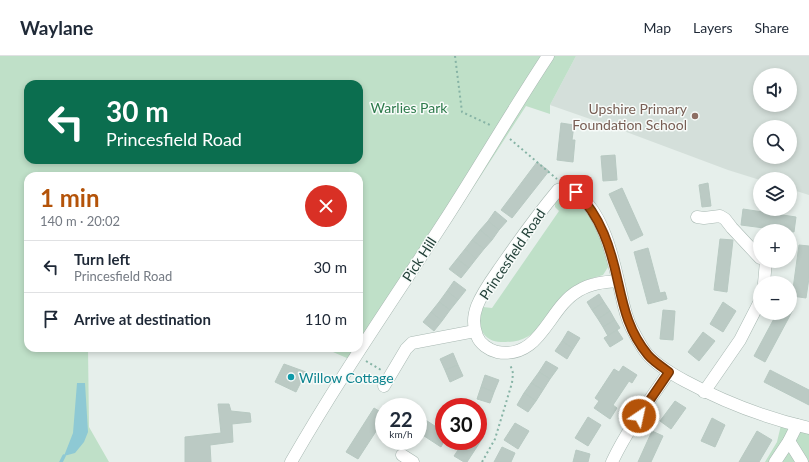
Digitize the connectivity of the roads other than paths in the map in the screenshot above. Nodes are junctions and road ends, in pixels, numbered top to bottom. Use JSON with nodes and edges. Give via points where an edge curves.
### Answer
{"nodes":[{"id":1,"x":548,"y":56,"type":"edge"},
{"id":2,"x":697,"y":217,"type":"dead end"},
{"id":3,"x":753,"y":250,"type":"edge"},
{"id":4,"x":618,"y":281,"type":"junction"},
{"id":5,"x":753,"y":315,"type":"edge"},
{"id":6,"x":475,"y":331,"type":"junction"},
{"id":7,"x":363,"y":345,"type":"edge"},
{"id":8,"x":359,"y":352,"type":"edge"},
{"id":9,"x":669,"y":372,"type":"junction"},
{"id":10,"x":384,"y":386,"type":"dead end"},
{"id":11,"x":704,"y":392,"type":"junction"},
{"id":12,"x":797,"y":425,"type":"junction"},
{"id":13,"x":809,"y":428,"type":"edge"},
{"id":14,"x":789,"y":441,"type":"junction"},
{"id":15,"x":402,"y":454,"type":"dead end"},
{"id":16,"x":291,"y":462,"type":"edge"},
{"id":17,"x":413,"y":462,"type":"edge"},
{"id":18,"x":612,"y":462,"type":"edge"},
{"id":19,"x":775,"y":462,"type":"edge"},
{"id":20,"x":802,"y":462,"type":"edge"}],
"edges":[{"from":1,"to":7,"type":"street","name":"Pick Hill"},
{"from":2,"to":3,"type":"street","via":[[720,216]]},
{"from":4,"to":6,"type":"street","via":[[596,283],[577,291],[565,302],[541,334],[522,350],[506,353],[494,351],[478,339]]},
{"from":4,"to":6,"type":"street","name":"Princesfield Road","via":[[607,241],[595,215],[576,192],[569,188],[558,190],[536,216],[485,290],[474,316]]},
{"from":4,"to":9,"type":"street","via":[[623,306],[641,346]]},
{"from":5,"to":11,"type":"street","via":[[740,340]]},
{"from":6,"to":10,"type":"street","via":[[412,343]]},
{"from":8,"to":16,"type":"street","name":"Pick Hill"},
{"from":9,"to":11,"type":"street"},
{"from":9,"to":18,"type":"street","via":[[633,424]]},
{"from":11,"to":12,"type":"street","via":[[775,420]]},
{"from":12,"to":13,"type":"street"},
{"from":12,"to":14,"type":"street"},
{"from":14,"to":19,"type":"street"},
{"from":14,"to":20,"type":"street"},
{"from":15,"to":17,"type":"street"}]}
